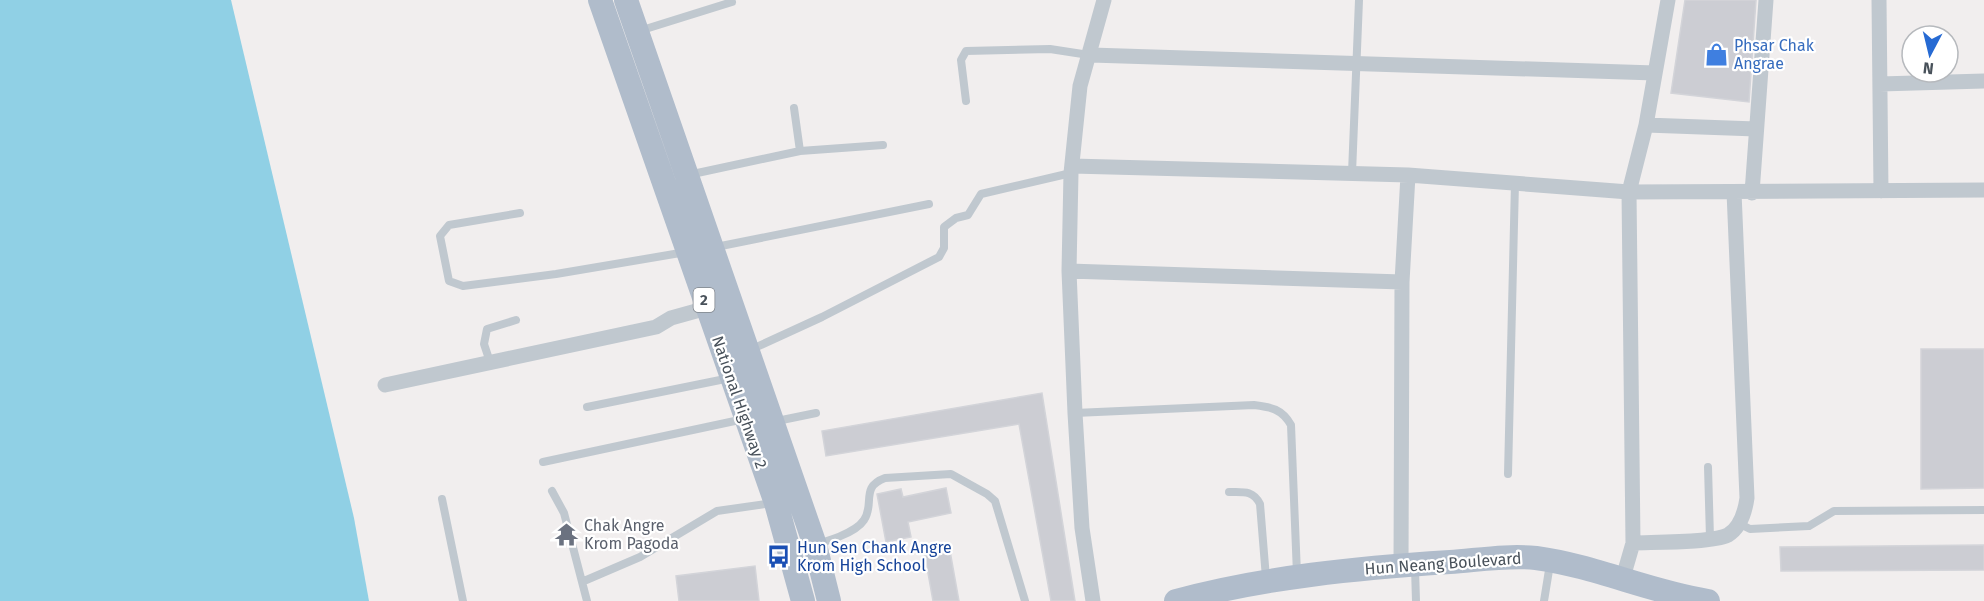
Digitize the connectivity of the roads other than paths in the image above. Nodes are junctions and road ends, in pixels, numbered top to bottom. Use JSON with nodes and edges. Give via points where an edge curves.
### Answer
{"nodes":[{"id":1,"x":600,"y":0,"type":"edge"},
{"id":2,"x":626,"y":0,"type":"edge"},
{"id":3,"x":1104,"y":0,"type":"edge"},
{"id":4,"x":1359,"y":0,"type":"edge"},
{"id":5,"x":1668,"y":0,"type":"edge"},
{"id":6,"x":1766,"y":0,"type":"edge"},
{"id":7,"x":1879,"y":0,"type":"edge"},
{"id":8,"x":732,"y":2,"type":"dead end"},
{"id":9,"x":637,"y":32,"type":"junction"},
{"id":10,"x":1091,"y":55,"type":"junction"},
{"id":11,"x":1356,"y":62,"type":"junction"},
{"id":12,"x":1655,"y":73,"type":"junction"},
{"id":13,"x":1984,"y":81,"type":"edge"},
{"id":14,"x":1880,"y":84,"type":"junction"},
{"id":15,"x":966,"y":101,"type":"dead end"},
{"id":16,"x":794,"y":108,"type":"dead end"},
{"id":17,"x":665,"y":111,"type":"junction"},
{"id":18,"x":641,"y":118,"type":"junction"},
{"id":19,"x":1646,"y":125,"type":"junction"},
{"id":20,"x":1756,"y":129,"type":"junction"},
{"id":21,"x":884,"y":146,"type":"dead end"},
{"id":22,"x":800,"y":151,"type":"junction"},
{"id":23,"x":1071,"y":169,"type":"junction"},
{"id":24,"x":1352,"y":173,"type":"junction"},
{"id":25,"x":687,"y":175,"type":"junction"},
{"id":26,"x":1408,"y":175,"type":"junction"},
{"id":27,"x":1515,"y":183,"type":"junction"},
{"id":28,"x":1984,"y":190,"type":"edge"},
{"id":29,"x":1881,"y":191,"type":"junction"},
{"id":30,"x":1629,"y":192,"type":"junction"},
{"id":31,"x":1734,"y":192,"type":"junction"},
{"id":32,"x":1752,"y":193,"type":"junction"},
{"id":33,"x":929,"y":204,"type":"dead end"},
{"id":34,"x":520,"y":213,"type":"dead end"},
{"id":35,"x":701,"y":249,"type":"junction"},
{"id":36,"x":1069,"y":271,"type":"junction"},
{"id":37,"x":1402,"y":282,"type":"junction"},
{"id":38,"x":707,"y":308,"type":"junction"},
{"id":39,"x":516,"y":320,"type":"dead end"},
{"id":40,"x":748,"y":351,"type":"junction"},
{"id":41,"x":490,"y":362,"type":"junction"},
{"id":42,"x":731,"y":378,"type":"junction"},
{"id":43,"x":385,"y":385,"type":"dead end"},
{"id":44,"x":587,"y":408,"type":"dead end"},
{"id":45,"x":816,"y":413,"type":"dead end"},
{"id":46,"x":1075,"y":413,"type":"junction"},
{"id":47,"x":759,"y":420,"type":"junction"},
{"id":48,"x":543,"y":462,"type":"dead end"},
{"id":49,"x":1708,"y":467,"type":"dead end"},
{"id":50,"x":1508,"y":474,"type":"dead end"},
{"id":51,"x":552,"y":491,"type":"dead end"},
{"id":52,"x":1229,"y":492,"type":"dead end"},
{"id":53,"x":442,"y":499,"type":"dead end"},
{"id":54,"x":787,"y":500,"type":"junction"},
{"id":55,"x":1984,"y":510,"type":"edge"},
{"id":56,"x":1740,"y":524,"type":"junction"},
{"id":57,"x":1710,"y":538,"type":"junction"},
{"id":58,"x":1633,"y":543,"type":"junction"},
{"id":59,"x":815,"y":544,"type":"junction"},
{"id":60,"x":791,"y":551,"type":"junction"},
{"id":61,"x":1550,"y":561,"type":"junction"},
{"id":62,"x":1408,"y":564,"type":"junction"},
{"id":63,"x":1298,"y":577,"type":"junction"},
{"id":64,"x":584,"y":581,"type":"junction"},
{"id":65,"x":1622,"y":581,"type":"junction"},
{"id":66,"x":1266,"y":583,"type":"junction"},
{"id":67,"x":1190,"y":599,"type":"edge"},
{"id":68,"x":463,"y":601,"type":"edge"},
{"id":69,"x":587,"y":601,"type":"edge"},
{"id":70,"x":803,"y":601,"type":"edge"},
{"id":71,"x":829,"y":601,"type":"edge"},
{"id":72,"x":1025,"y":601,"type":"edge"},
{"id":73,"x":1093,"y":601,"type":"edge"},
{"id":74,"x":1416,"y":601,"type":"edge"},
{"id":75,"x":1544,"y":601,"type":"edge"},
{"id":76,"x":1708,"y":601,"type":"edge"}],
"edges":[{"from":1,"to":18,"type":"main road","name":"National Highway 2","number":"2"},
{"from":2,"to":9,"type":"main road","name":"National Highway 2","number":"2"},
{"from":3,"to":10,"type":"street"},
{"from":4,"to":11,"type":"lane"},
{"from":5,"to":12,"type":"street"},
{"from":6,"to":20,"type":"street"},
{"from":7,"to":14,"type":"street"},
{"from":8,"to":9,"type":"lane"},
{"from":9,"to":17,"type":"main road","name":"National Highway 2","number":"2"},
{"from":10,"to":11,"type":"street"},
{"from":10,"to":15,"type":"lane","via":[[1050,49],[966,51],[961,60]]},
{"from":10,"to":23,"type":"street","via":[[1080,86]]},
{"from":11,"to":12,"type":"street"},
{"from":11,"to":24,"type":"lane"},
{"from":12,"to":19,"type":"street"},
{"from":13,"to":14,"type":"street"},
{"from":14,"to":29,"type":"street"},
{"from":16,"to":22,"type":"lane"},
{"from":17,"to":18,"type":"main road"},
{"from":17,"to":25,"type":"main road","name":"National Highway 2","number":"2"},
{"from":18,"to":35,"type":"main road","name":"National Highway 2","number":"2"},
{"from":19,"to":20,"type":"street"},
{"from":19,"to":30,"type":"street"},
{"from":20,"to":32,"type":"street"},
{"from":21,"to":22,"type":"lane"},
{"from":22,"to":25,"type":"lane"},
{"from":23,"to":24,"type":"street"},
{"from":23,"to":36,"type":"street"},
{"from":23,"to":40,"type":"lane","via":[[981,194],[968,215],[944,226],[944,248],[939,257]]},
{"from":24,"to":26,"type":"street"},
{"from":25,"to":35,"type":"main road","name":"National Highway 2","number":"2"},
{"from":26,"to":27,"type":"street"},
{"from":26,"to":37,"type":"street"},
{"from":27,"to":30,"type":"street"},
{"from":27,"to":50,"type":"lane"},
{"from":28,"to":29,"type":"street"},
{"from":29,"to":32,"type":"street"},
{"from":30,"to":31,"type":"street"},
{"from":30,"to":58,"type":"street"},
{"from":31,"to":32,"type":"street"},
{"from":31,"to":56,"type":"street","via":[[1747,498]]},
{"from":33,"to":35,"type":"lane"},
{"from":34,"to":35,"type":"lane","via":[[449,225],[440,236],[449,281],[463,286]]},
{"from":35,"to":38,"type":"main road","name":"National Highway 2","number":"2"},
{"from":35,"to":40,"type":"main road","name":"National Highway 2","number":"2"},
{"from":36,"to":37,"type":"street"},
{"from":36,"to":46,"type":"street"},
{"from":37,"to":62,"type":"street"},
{"from":38,"to":41,"type":"street","via":[[671,318],[656,327]]},
{"from":38,"to":42,"type":"main road","name":"National Highway 2","number":"2"},
{"from":39,"to":41,"type":"lane","via":[[487,329],[484,344]]},
{"from":40,"to":47,"type":"main road","name":"National Highway 2","number":"2"},
{"from":41,"to":43,"type":"street"},
{"from":42,"to":44,"type":"lane"},
{"from":42,"to":47,"type":"main road","name":"National Highway 2","number":"2"},
{"from":45,"to":47,"type":"lane"},
{"from":46,"to":63,"type":"lane","via":[[1254,405],[1275,408],[1291,425]]},
{"from":46,"to":73,"type":"street","via":[[1082,528]]},
{"from":47,"to":48,"type":"lane"},
{"from":47,"to":54,"type":"main road","name":"National Highway 2","number":"2"},
{"from":49,"to":57,"type":"lane"},
{"from":51,"to":64,"type":"lane","via":[[564,513]]},
{"from":52,"to":66,"type":"lane","via":[[1250,492],[1260,504]]},
{"from":53,"to":68,"type":"lane"},
{"from":54,"to":59,"type":"main road","name":"National Highway 2","number":"2"},
{"from":54,"to":60,"type":"main road","name":"National Highway 2","number":"2"},
{"from":54,"to":64,"type":"lane","via":[[717,511],[640,557]]},
{"from":55,"to":56,"type":"lane","via":[[1834,511],[1809,526],[1750,529]]},
{"from":56,"to":57,"type":"street","via":[[1728,535]]},
{"from":57,"to":58,"type":"street"},
{"from":58,"to":65,"type":"street"},
{"from":59,"to":60,"type":"lane"},
{"from":59,"to":71,"type":"main road","name":"National Highway 2","number":"2"},
{"from":59,"to":72,"type":"lane","via":[[853,531],[865,519],[876,481],[885,477],[951,474],[995,501]]},
{"from":60,"to":70,"type":"main road","name":"National Highway 2","number":"2"},
{"from":61,"to":62,"type":"main road","name":"Hun Neang Boulevard","via":[[1522,557]]},
{"from":61,"to":65,"type":"main road","name":"Hun Neang Boulevard"},
{"from":61,"to":75,"type":"lane"},
{"from":62,"to":63,"type":"main road","name":"Hun Neang Boulevard"},
{"from":62,"to":74,"type":"lane"},
{"from":63,"to":66,"type":"main road","name":"Hun Neang Boulevard"},
{"from":64,"to":69,"type":"lane"},
{"from":65,"to":76,"type":"main road","name":"Hun Neang Boulevard"},
{"from":66,"to":67,"type":"main road","name":"Hun Neang Boulevard"}]}
